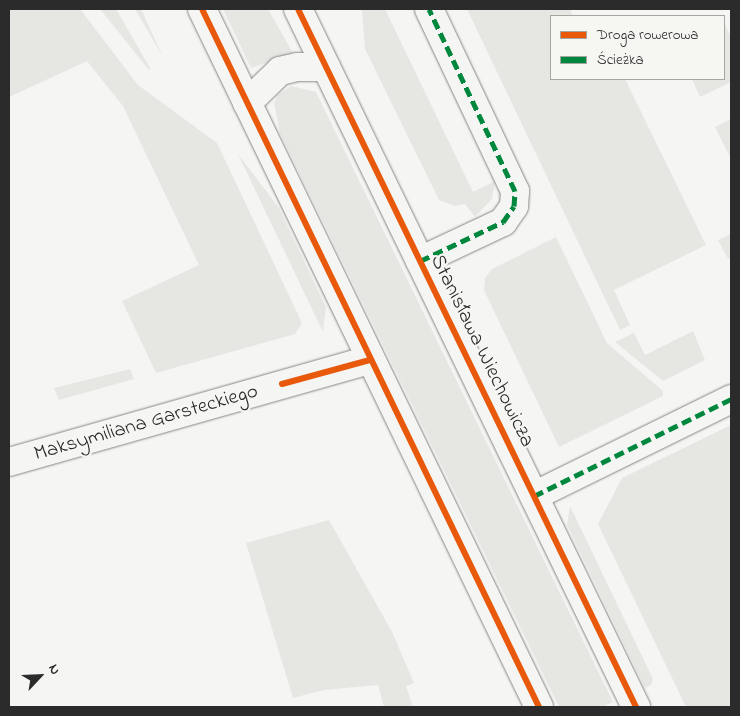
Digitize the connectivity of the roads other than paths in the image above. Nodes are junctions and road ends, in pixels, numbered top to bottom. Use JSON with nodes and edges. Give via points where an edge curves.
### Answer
{"nodes":[{"id":1,"x":202,"y":9,"type":"edge"},
{"id":2,"x":298,"y":9,"type":"edge"},
{"id":3,"x":429,"y":9,"type":"edge"},
{"id":4,"x":326,"y":67,"type":"junction"},
{"id":5,"x":248,"y":103,"type":"junction"},
{"id":6,"x":420,"y":261,"type":"junction"},
{"id":7,"x":370,"y":360,"type":"junction"},
{"id":8,"x":731,"y":400,"type":"edge"},
{"id":9,"x":9,"y":462,"type":"edge"},
{"id":10,"x":534,"y":496,"type":"junction"},
{"id":11,"x":539,"y":707,"type":"edge"},
{"id":12,"x":636,"y":707,"type":"edge"}],
"edges":[{"from":1,"to":5,"type":"street"},
{"from":2,"to":4,"type":"street","name":"Stanisława Wiechowicza"},
{"from":3,"to":6,"type":"street","via":[[511,178],[514,206],[503,222]]},
{"from":4,"to":5,"type":"street","via":[[292,67],[280,71]]},
{"from":4,"to":6,"type":"street","name":"Stanisława Wiechowicza"},
{"from":5,"to":7,"type":"street"},
{"from":6,"to":10,"type":"street","name":"Stanisława Wiechowicza"},
{"from":7,"to":9,"type":"street","name":"Maksymiliana Garsteckiego"},
{"from":7,"to":11,"type":"street"},
{"from":8,"to":10,"type":"street"},
{"from":10,"to":12,"type":"street","name":"Stanisława Wiechowicza"}]}
